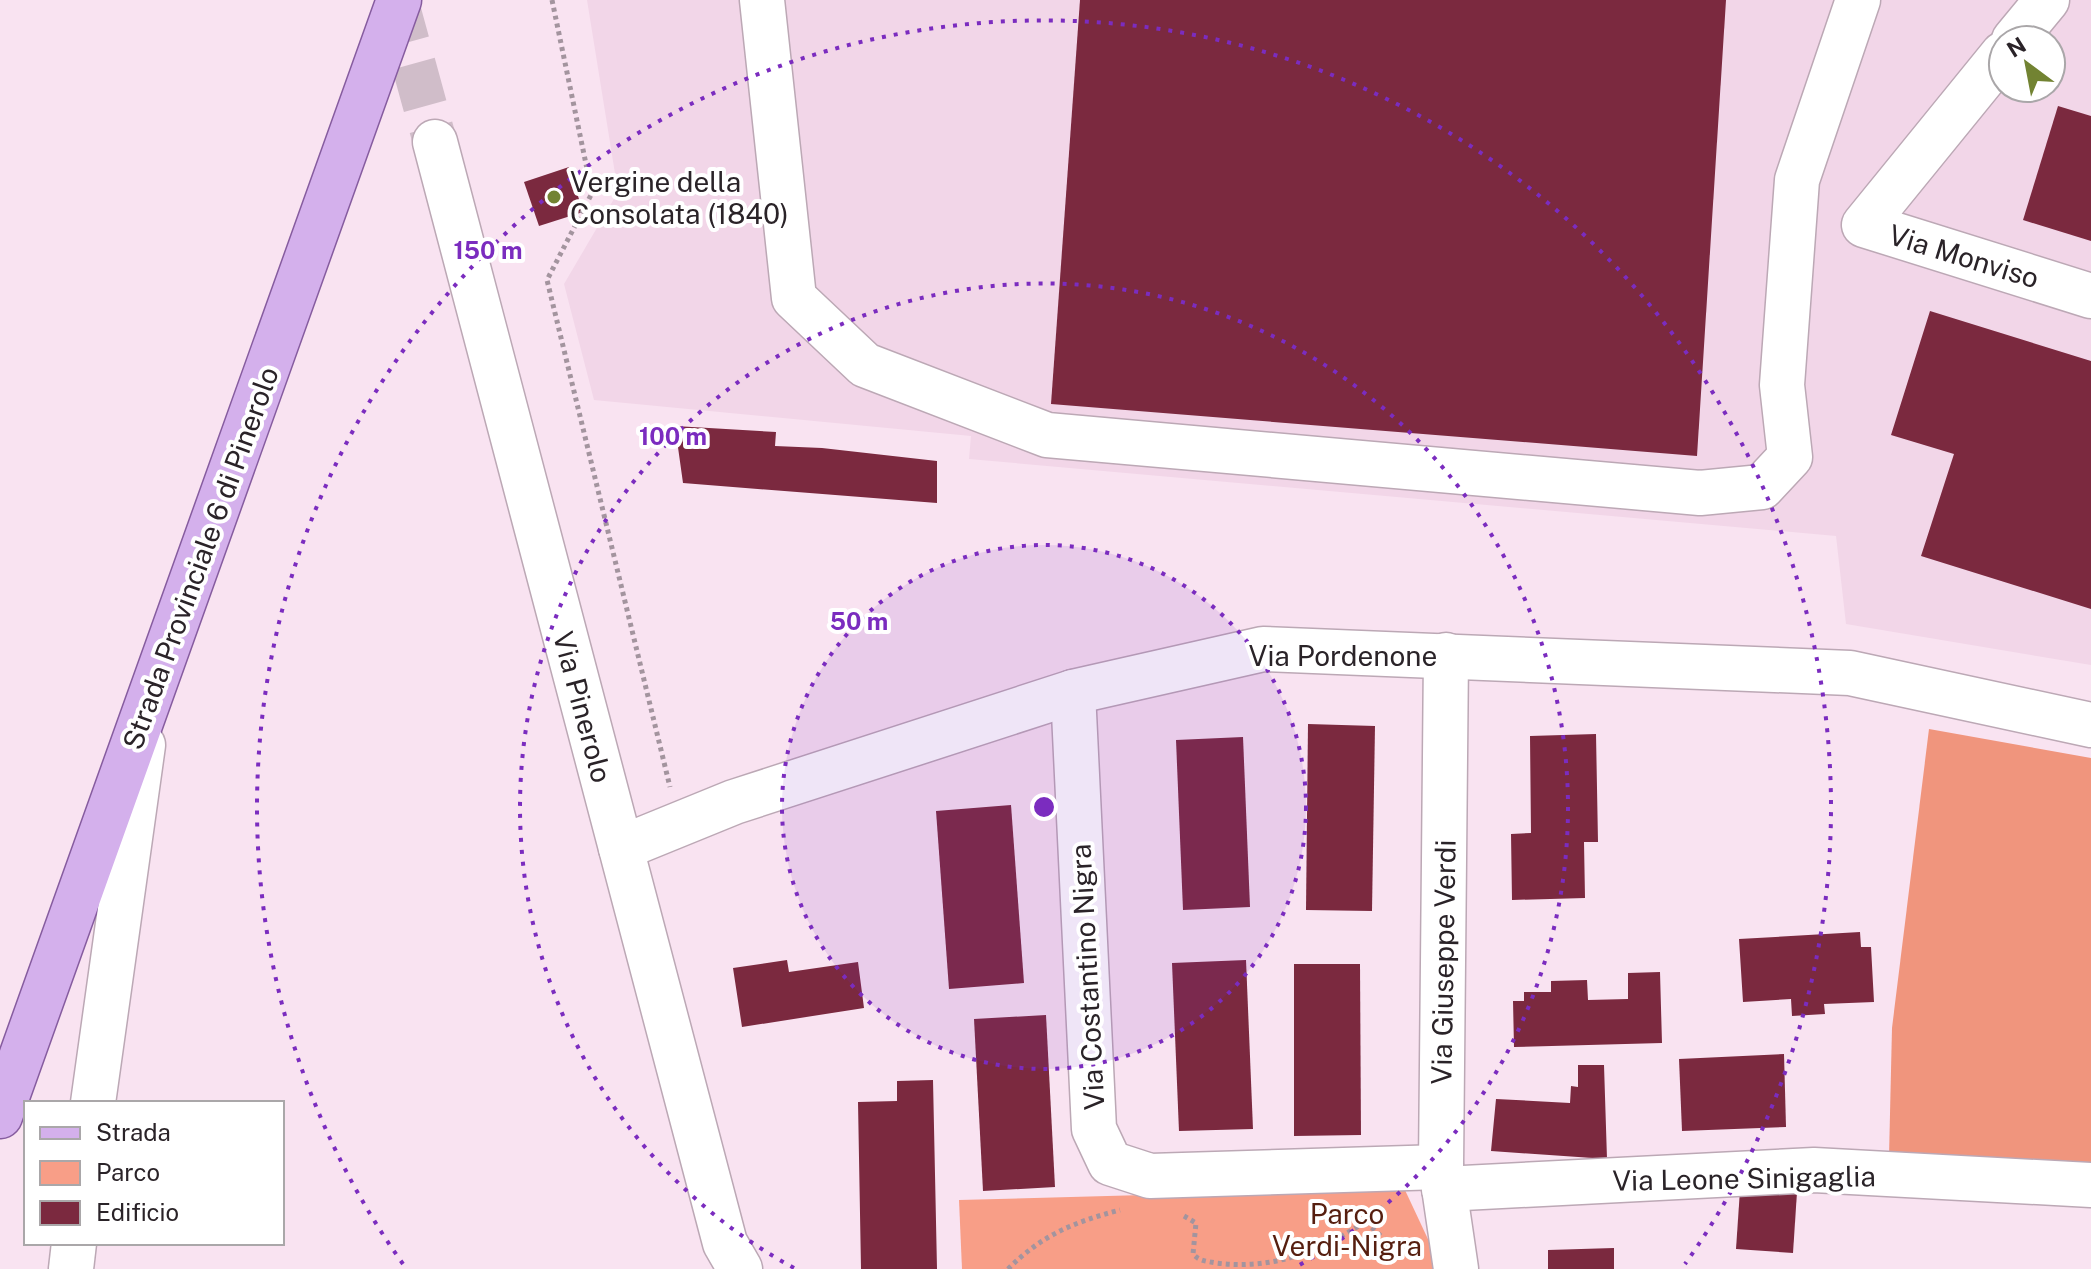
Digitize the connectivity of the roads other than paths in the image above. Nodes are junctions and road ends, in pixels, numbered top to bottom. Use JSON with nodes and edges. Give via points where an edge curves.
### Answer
{"nodes":[{"id":1,"x":399,"y":0,"type":"edge"},
{"id":2,"x":762,"y":0,"type":"edge"},
{"id":3,"x":1858,"y":0,"type":"edge"},
{"id":4,"x":2047,"y":0,"type":"edge"},
{"id":5,"x":2027,"y":24,"type":"edge"},
{"id":6,"x":1987,"y":74,"type":"edge"},
{"id":7,"x":435,"y":142,"type":"tunnel mouth"},
{"id":8,"x":2091,"y":296,"type":"edge"},
{"id":9,"x":1446,"y":655,"type":"junction"},
{"id":10,"x":1073,"y":692,"type":"junction"},
{"id":11,"x":149,"y":703,"type":"junction"},
{"id":12,"x":2091,"y":725,"type":"edge"},
{"id":13,"x":621,"y":848,"type":"junction"},
{"id":14,"x":93,"y":1101,"type":"edge"},
{"id":15,"x":0,"y":1116,"type":"edge"},
{"id":16,"x":1110,"y":1163,"type":"joint"},
{"id":17,"x":1429,"y":1175,"type":"junction"},
{"id":18,"x":2091,"y":1185,"type":"edge"},
{"id":19,"x":74,"y":1245,"type":"edge"},
{"id":20,"x":1455,"y":1259,"type":"edge"},
{"id":21,"x":732,"y":1260,"type":"edge"},
{"id":22,"x":71,"y":1269,"type":"edge"}],
"edges":[{"from":1,"to":11,"type":"main road","name":"Strada Provinciale 6 di Pinerolo"},
{"from":2,"to":3,"type":"street","via":[[794,298],[865,365],[1047,435],[1700,493],[1762,487],[1790,457],[1782,385],[1797,180]]},
{"from":4,"to":5,"type":"street"},
{"from":6,"to":8,"type":"street","name":"Via Monviso","via":[[1864,225]]},
{"from":7,"to":13,"type":"street","name":"Via Pinerolo"},
{"from":9,"to":10,"type":"street","name":"Via Pordenone","via":[[1263,649]]},
{"from":9,"to":12,"type":"street","name":"Via Pordenone","via":[[1850,673]]},
{"from":9,"to":17,"type":"street","name":"Via Giuseppe Verdi"},
{"from":10,"to":13,"type":"street","name":"Via Pordenone","via":[[734,802]]},
{"from":10,"to":16,"type":"street","name":"Via Costantino Nigra","via":[[1094,1129]]},
{"from":11,"to":14,"type":"street"},
{"from":11,"to":15,"type":"main road","name":"Strada Provinciale 6 di Pinerolo"},
{"from":13,"to":21,"type":"street","name":"Via Pinerolo"},
{"from":16,"to":17,"type":"street","name":"Via Leone Sinigaglia","via":[[1150,1176]]},
{"from":17,"to":18,"type":"street","name":"Via Leone Sinigaglia","via":[[1814,1170]]},
{"from":17,"to":20,"type":"street","name":"Via Giuseppe Verdi"},
{"from":19,"to":22,"type":"street"}]}
